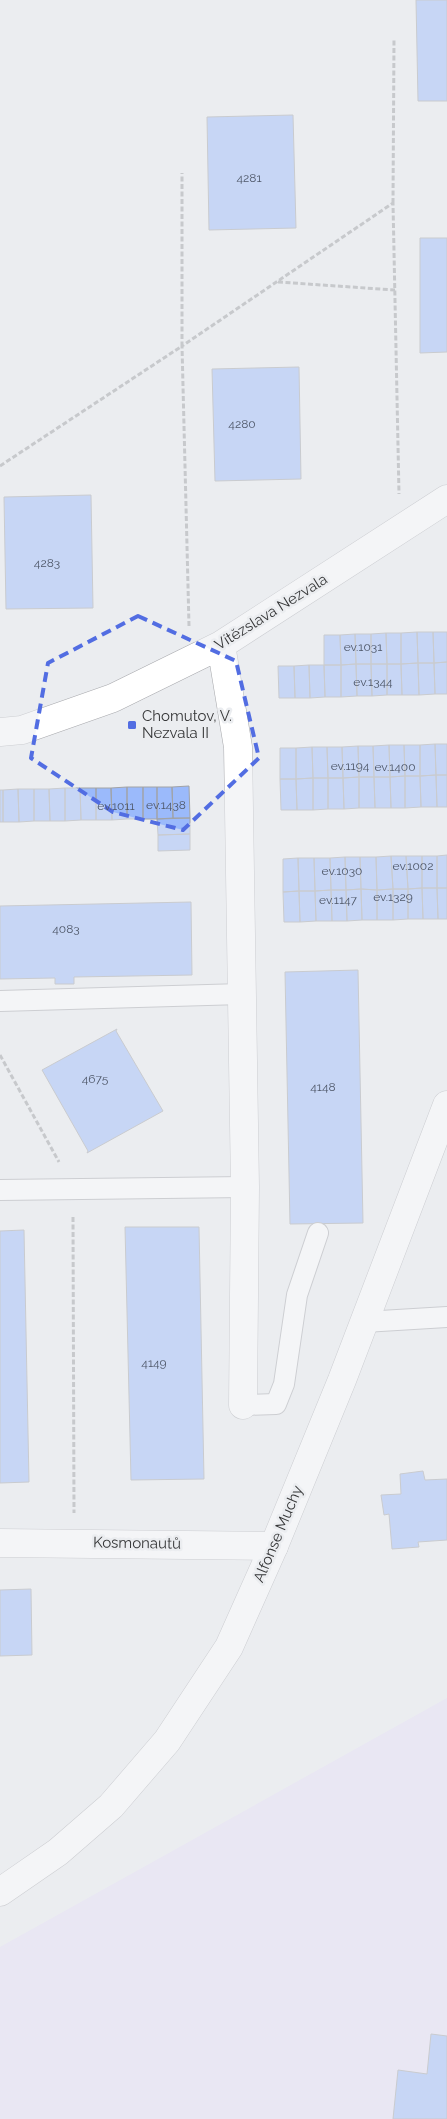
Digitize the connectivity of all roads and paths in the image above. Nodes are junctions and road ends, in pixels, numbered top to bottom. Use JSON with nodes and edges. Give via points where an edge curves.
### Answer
{"nodes":[{"id":1,"x":394,"y":39,"type":"dead end"},
{"id":2,"x":182,"y":173,"type":"dead end"},
{"id":3,"x":394,"y":203,"type":"junction"},
{"id":4,"x":277,"y":282,"type":"junction"},
{"id":5,"x":395,"y":290,"type":"junction"},
{"id":6,"x":182,"y":346,"type":"junction"},
{"id":7,"x":0,"y":466,"type":"edge"},
{"id":8,"x":447,"y":499,"type":"edge"},
{"id":9,"x":400,"y":530,"type":"junction"},
{"id":10,"x":221,"y":645,"type":"junction"},
{"id":11,"x":190,"y":659,"type":"junction"},
{"id":12,"x":0,"y":732,"type":"edge"},
{"id":13,"x":242,"y":994,"type":"junction"},
{"id":14,"x":0,"y":1001,"type":"edge"},
{"id":15,"x":0,"y":1056,"type":"edge"},
{"id":16,"x":447,"y":1104,"type":"edge"},
{"id":17,"x":245,"y":1187,"type":"junction"},
{"id":18,"x":73,"y":1189,"type":"junction"},
{"id":19,"x":0,"y":1190,"type":"edge"},
{"id":20,"x":318,"y":1233,"type":"dead end"},
{"id":21,"x":447,"y":1317,"type":"edge"},
{"id":22,"x":364,"y":1322,"type":"junction"},
{"id":23,"x":243,"y":1405,"type":"joint"},
{"id":24,"x":74,"y":1542,"type":"junction"},
{"id":25,"x":0,"y":1543,"type":"edge"},
{"id":26,"x":274,"y":1546,"type":"junction"},
{"id":27,"x":0,"y":1892,"type":"edge"}],
"edges":[{"from":1,"to":3,"type":"path"},
{"from":2,"to":6,"type":"path"},
{"from":3,"to":4,"type":"path"},
{"from":3,"to":5,"type":"path"},
{"from":4,"to":5,"type":"path"},
{"from":4,"to":6,"type":"path"},
{"from":5,"to":9,"type":"path"},
{"from":6,"to":7,"type":"path"},
{"from":6,"to":11,"type":"path"},
{"from":8,"to":9,"type":"street","name":"Vítězslava Nezvala"},
{"from":9,"to":10,"type":"street","name":"Vítězslava Nezvala"},
{"from":10,"to":11,"type":"street","name":"Vítězslava Nezvala"},
{"from":10,"to":13,"type":"street","via":[[238,747]]},
{"from":11,"to":12,"type":"street","name":"Vítězslava Nezvala","via":[[113,698],[22,730]]},
{"from":13,"to":14,"type":"lane"},
{"from":13,"to":17,"type":"street"},
{"from":15,"to":18,"type":"path"},
{"from":16,"to":22,"type":"street","name":"Alfonse Muchy"},
{"from":17,"to":18,"type":"lane"},
{"from":17,"to":23,"type":"street"},
{"from":18,"to":19,"type":"lane"},
{"from":18,"to":24,"type":"path"},
{"from":20,"to":23,"type":"lane","via":[[296,1295],[284,1384],[276,1404]]},
{"from":21,"to":22,"type":"lane"},
{"from":22,"to":26,"type":"street","name":"Alfonse Muchy"},
{"from":24,"to":25,"type":"street","name":"Kosmonautů"},
{"from":24,"to":26,"type":"street","name":"Kosmonautů"},
{"from":26,"to":27,"type":"street","name":"Alfonse Muchy","via":[[229,1647],[167,1742],[111,1806],[58,1852]]}]}
